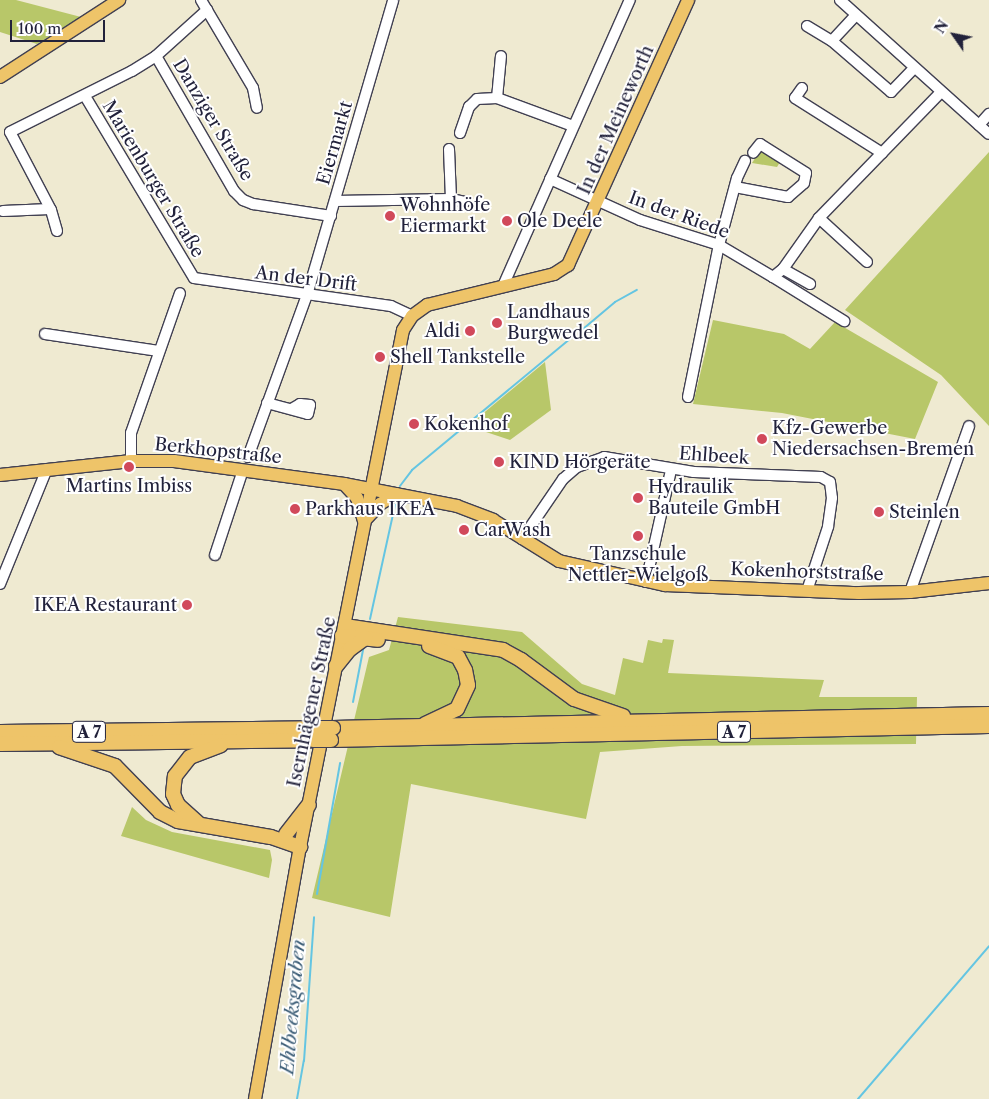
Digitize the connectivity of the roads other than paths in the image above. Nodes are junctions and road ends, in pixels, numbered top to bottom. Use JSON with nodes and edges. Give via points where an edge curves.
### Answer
{"nodes":[{"id":1,"x":119,"y":0,"type":"edge"},
{"id":2,"x":201,"y":0,"type":"edge"},
{"id":3,"x":393,"y":0,"type":"edge"},
{"id":4,"x":630,"y":0,"type":"edge"},
{"id":5,"x":688,"y":0,"type":"edge"},
{"id":6,"x":840,"y":0,"type":"edge"},
{"id":7,"x":206,"y":10,"type":"junction"},
{"id":8,"x":856,"y":15,"type":"junction"},
{"id":9,"x":807,"y":26,"type":"dead end"},
{"id":10,"x":832,"y":41,"type":"junction"},
{"id":11,"x":156,"y":56,"type":"junction"},
{"id":12,"x":501,"y":56,"type":"dead end"},
{"id":13,"x":914,"y":68,"type":"junction"},
{"id":14,"x":0,"y":78,"type":"edge"},
{"id":15,"x":802,"y":88,"type":"dead end"},
{"id":16,"x":941,"y":92,"type":"junction"},
{"id":17,"x":85,"y":96,"type":"junction"},
{"id":18,"x":497,"y":98,"type":"junction"},
{"id":19,"x":257,"y":108,"type":"dead end"},
{"id":20,"x":989,"y":114,"type":"edge"},
{"id":21,"x":979,"y":125,"type":"junction"},
{"id":22,"x":573,"y":126,"type":"junction"},
{"id":23,"x":460,"y":133,"type":"dead end"},
{"id":24,"x":989,"y":134,"type":"edge"},
{"id":25,"x":449,"y":150,"type":"dead end"},
{"id":26,"x":753,"y":153,"type":"dead end"},
{"id":27,"x":882,"y":153,"type":"junction"},
{"id":28,"x":745,"y":161,"type":"dead end"},
{"id":29,"x":550,"y":179,"type":"junction"},
{"id":30,"x":735,"y":187,"type":"junction"},
{"id":31,"x":451,"y":199,"type":"junction"},
{"id":32,"x":599,"y":200,"type":"junction"},
{"id":33,"x":335,"y":201,"type":"junction"},
{"id":34,"x":465,"y":202,"type":"dead end"},
{"id":35,"x":50,"y":209,"type":"junction"},
{"id":36,"x":3,"y":211,"type":"dead end"},
{"id":37,"x":331,"y":216,"type":"junction"},
{"id":38,"x":819,"y":218,"type":"junction"},
{"id":39,"x":57,"y":231,"type":"dead end"},
{"id":40,"x":719,"y":244,"type":"junction"},
{"id":41,"x":868,"y":262,"type":"dead end"},
{"id":42,"x":783,"y":269,"type":"junction"},
{"id":43,"x":773,"y":277,"type":"junction"},
{"id":44,"x":194,"y":278,"type":"joint"},
{"id":45,"x":810,"y":284,"type":"dead end"},
{"id":46,"x":503,"y":286,"type":"junction"},
{"id":47,"x":180,"y":293,"type":"dead end"},
{"id":48,"x":307,"y":295,"type":"junction"},
{"id":49,"x":412,"y":316,"type":"junction"},
{"id":50,"x":844,"y":321,"type":"dead end"},
{"id":51,"x":45,"y":334,"type":"dead end"},
{"id":52,"x":159,"y":351,"type":"junction"},
{"id":53,"x":688,"y":397,"type":"dead end"},
{"id":54,"x":267,"y":403,"type":"junction"},
{"id":55,"x":293,"y":408,"type":"dead end"},
{"id":56,"x":969,"y":426,"type":"dead end"},
{"id":57,"x":248,"y":457,"type":"dead end"},
{"id":58,"x":131,"y":461,"type":"junction"},
{"id":59,"x":47,"y":470,"type":"junction"},
{"id":60,"x":243,"y":470,"type":"junction"},
{"id":61,"x":671,"y":470,"type":"junction"},
{"id":62,"x":0,"y":475,"type":"edge"},
{"id":63,"x":344,"y":484,"type":"junction"},
{"id":64,"x":372,"y":490,"type":"junction"},
{"id":65,"x":396,"y":494,"type":"junction"},
{"id":66,"x":365,"y":522,"type":"junction"},
{"id":67,"x":522,"y":539,"type":"junction"},
{"id":68,"x":215,"y":555,"type":"dead end"},
{"id":69,"x":646,"y":582,"type":"junction"},
{"id":70,"x":989,"y":583,"type":"edge"},
{"id":71,"x":0,"y":584,"type":"edge"},
{"id":72,"x":807,"y":591,"type":"junction"},
{"id":73,"x":910,"y":592,"type":"junction"},
{"id":74,"x":344,"y":631,"type":"junction"},
{"id":75,"x":365,"y":638,"type":"junction"},
{"id":76,"x":336,"y":666,"type":"junction"},
{"id":77,"x":989,"y":714,"type":"edge"},
{"id":78,"x":633,"y":719,"type":"junction"},
{"id":79,"x":989,"y":726,"type":"edge"},
{"id":80,"x":420,"y":727,"type":"junction"},
{"id":81,"x":0,"y":732,"type":"edge"},
{"id":82,"x":314,"y":734,"type":"junction"},
{"id":83,"x":332,"y":734,"type":"junction"},
{"id":84,"x":226,"y":742,"type":"junction"},
{"id":85,"x":0,"y":744,"type":"edge"},
{"id":86,"x":54,"y":744,"type":"junction"},
{"id":87,"x":308,"y":805,"type":"junction"},
{"id":88,"x":201,"y":825,"type":"junction"},
{"id":89,"x":286,"y":834,"type":"junction"},
{"id":90,"x":271,"y":837,"type":"junction"},
{"id":91,"x":301,"y":842,"type":"junction"},
{"id":92,"x":255,"y":1099,"type":"edge"}],
"edges":[{"from":1,"to":14,"type":"main road"},
{"from":2,"to":7,"type":"street"},
{"from":3,"to":33,"type":"street","name":"Eiermarkt"},
{"from":4,"to":22,"type":"street"},
{"from":5,"to":32,"type":"main road","name":"In der Meineworth"},
{"from":6,"to":8,"type":"street"},
{"from":7,"to":11,"type":"street"},
{"from":7,"to":19,"type":"street","via":[[253,88]]},
{"from":8,"to":10,"type":"street"},
{"from":8,"to":13,"type":"street"},
{"from":9,"to":10,"type":"street"},
{"from":10,"to":13,"type":"street","via":[[891,92]]},
{"from":11,"to":17,"type":"street","via":[[110,85]]},
{"from":11,"to":37,"type":"street","name":"Danziger Straße","via":[[234,191],[243,200]]},
{"from":12,"to":18,"type":"street"},
{"from":13,"to":16,"type":"street"},
{"from":15,"to":27,"type":"street","via":[[795,98]]},
{"from":16,"to":21,"type":"street"},
{"from":16,"to":27,"type":"street"},
{"from":17,"to":35,"type":"street","via":[[12,129],[9,137]]},
{"from":17,"to":44,"type":"street","name":"Marienburger Straße"},
{"from":18,"to":22,"type":"street"},
{"from":18,"to":23,"type":"street","via":[[477,99],[469,107]]},
{"from":20,"to":21,"type":"street"},
{"from":21,"to":24,"type":"street"},
{"from":22,"to":29,"type":"street"},
{"from":25,"to":31,"type":"street"},
{"from":26,"to":30,"type":"street","via":[[760,144],[806,173],[804,183],[788,197]]},
{"from":27,"to":38,"type":"street"},
{"from":28,"to":30,"type":"street"},
{"from":29,"to":32,"type":"street","name":"In der Riede"},
{"from":29,"to":46,"type":"street"},
{"from":30,"to":40,"type":"street"},
{"from":31,"to":33,"type":"street"},
{"from":31,"to":34,"type":"street"},
{"from":32,"to":40,"type":"street","name":"In der Riede","via":[[640,220]]},
{"from":32,"to":46,"type":"main road","name":"In der Meineworth","via":[[568,265],[554,274]]},
{"from":33,"to":37,"type":"street","name":"Eiermarkt"},
{"from":35,"to":36,"type":"street"},
{"from":35,"to":39,"type":"street"},
{"from":37,"to":48,"type":"street","name":"Eiermarkt"},
{"from":38,"to":41,"type":"street"},
{"from":38,"to":42,"type":"street"},
{"from":40,"to":43,"type":"street","name":"In der Riede"},
{"from":40,"to":53,"type":"street"},
{"from":42,"to":43,"type":"street"},
{"from":42,"to":45,"type":"street"},
{"from":43,"to":50,"type":"street","name":"In der Riede"},
{"from":44,"to":48,"type":"street","name":"An der Drift"},
{"from":46,"to":49,"type":"main road","name":"In der Meineworth","via":[[427,305]]},
{"from":47,"to":52,"type":"street"},
{"from":48,"to":49,"type":"street","name":"An der Drift","via":[[391,306]]},
{"from":48,"to":54,"type":"street","name":"Eiermarkt"},
{"from":49,"to":64,"type":"main road","name":"Isernhägener Straße","via":[[400,338]]},
{"from":51,"to":52,"type":"street"},
{"from":52,"to":58,"type":"street","via":[[131,434]]},
{"from":54,"to":55,"type":"street"},
{"from":54,"to":57,"type":"street","name":"Eiermarkt"},
{"from":56,"to":73,"type":"street"},
{"from":58,"to":59,"type":"main road","name":"Berkhopstraße"},
{"from":58,"to":60,"type":"main road","name":"Berkhopstraße","via":[[180,461]]},
{"from":59,"to":62,"type":"main road","name":"Berkhopstraße"},
{"from":59,"to":71,"type":"street"},
{"from":60,"to":63,"type":"main road","name":"Berkhopstraße"},
{"from":60,"to":68,"type":"street"},
{"from":61,"to":67,"type":"street","name":"Ehlbeek","via":[[609,456],[590,460],[563,478]]},
{"from":61,"to":69,"type":"street"},
{"from":61,"to":72,"type":"street","name":"Ehlbeek","via":[[821,477],[830,482],[832,498],[828,528]]},
{"from":63,"to":64,"type":"main road","name":"Berkhopstraße"},
{"from":63,"to":66,"type":"main road","via":[[357,498]]},
{"from":64,"to":65,"type":"main road","name":"Kokenhorststraße"},
{"from":64,"to":66,"type":"main road","name":"Isernhägener Straße"},
{"from":65,"to":66,"type":"main road","via":[[380,504]]},
{"from":65,"to":67,"type":"main road","name":"Kokenhorststraße","via":[[468,509],[493,520]]},
{"from":66,"to":74,"type":"main road","name":"Isernhägener Straße"},
{"from":67,"to":69,"type":"main road","name":"Kokenhorststraße","via":[[550,557],[573,566]]},
{"from":69,"to":72,"type":"main road","name":"Kokenhorststraße"},
{"from":70,"to":73,"type":"main road","name":"Kokenhorststraße"},
{"from":72,"to":73,"type":"main road","name":"Kokenhorststraße"},
{"from":74,"to":75,"type":"highway"},
{"from":74,"to":76,"type":"main road","name":"Isernhägener Straße"},
{"from":74,"to":78,"type":"highway","via":[[503,650],[574,699]]},
{"from":75,"to":76,"type":"highway","via":[[350,649]]},
{"from":75,"to":80,"type":"highway","via":[[443,649],[462,664],[468,685],[462,702],[449,714]]},
{"from":76,"to":87,"type":"main road","name":"Isernhägener Straße"},
{"from":77,"to":78,"type":"highway","number":"A 7"},
{"from":78,"to":80,"type":"highway","number":"A 7"},
{"from":79,"to":83,"type":"highway","number":"A 7"},
{"from":80,"to":83,"type":"highway","number":"A 7"},
{"from":81,"to":82,"type":"highway","number":"A 7"},
{"from":82,"to":83,"type":"highway","number":"A 7","bridge":true},
{"from":82,"to":84,"type":"highway","number":"A 7"},
{"from":84,"to":86,"type":"highway","number":"A 7"},
{"from":84,"to":88,"type":"highway","via":[[190,757],[175,776],[173,794],[178,805]]},
{"from":85,"to":86,"type":"highway","number":"A 7"},
{"from":86,"to":88,"type":"highway","via":[[110,764],[134,783],[160,812],[178,821]]},
{"from":87,"to":89,"type":"highway"},
{"from":87,"to":91,"type":"main road","name":"Isernhägener Straße"},
{"from":88,"to":90,"type":"highway"},
{"from":89,"to":90,"type":"highway"},
{"from":89,"to":91,"type":"highway"},
{"from":90,"to":91,"type":"highway"},
{"from":91,"to":92,"type":"main road","name":"Isernhägener Straße"}]}
